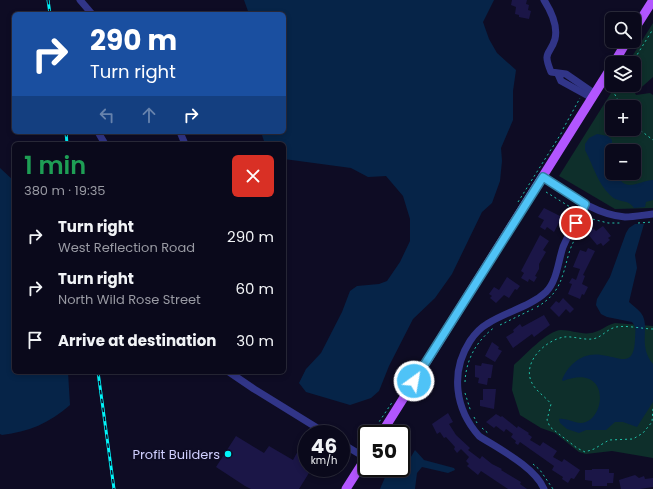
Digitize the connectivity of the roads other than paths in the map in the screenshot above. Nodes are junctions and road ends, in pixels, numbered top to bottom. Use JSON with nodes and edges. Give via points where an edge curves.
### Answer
{"nodes":[{"id":1,"x":80,"y":0,"type":"edge"},
{"id":2,"x":544,"y":0,"type":"edge"},
{"id":3,"x":653,"y":0,"type":"edge"},
{"id":4,"x":90,"y":12,"type":"edge"},
{"id":5,"x":641,"y":19,"type":"edge"},
{"id":6,"x":605,"y":77,"type":"edge"},
{"id":7,"x":593,"y":96,"type":"junction"},
{"id":8,"x":543,"y":177,"type":"junction"},
{"id":9,"x":585,"y":204,"type":"junction"},
{"id":10,"x":653,"y":214,"type":"edge"},
{"id":11,"x":232,"y":374,"type":"edge"},
{"id":12,"x":312,"y":425,"type":"edge"},
{"id":13,"x":387,"y":425,"type":"edge"},
{"id":14,"x":358,"y":470,"type":"edge"},
{"id":15,"x":346,"y":489,"type":"edge"},
{"id":16,"x":544,"y":489,"type":"edge"}],
"edges":[{"from":1,"to":4,"type":"street"},
{"from":2,"to":7,"type":"street","via":[[555,26],[555,38],[548,50],[547,63],[551,72],[566,74]]},
{"from":3,"to":5,"type":"main road"},
{"from":6,"to":7,"type":"main road"},
{"from":7,"to":8,"type":"main road"},
{"from":8,"to":9,"type":"street"},
{"from":8,"to":13,"type":"main road"},
{"from":9,"to":10,"type":"street","via":[[614,216]]},
{"from":9,"to":16,"type":"street","via":[[563,247],[556,273],[546,292],[485,325],[474,335],[460,362],[457,378],[461,408],[474,430],[539,478]]},
{"from":11,"to":12,"type":"street"},
{"from":14,"to":15,"type":"main road"}]}
